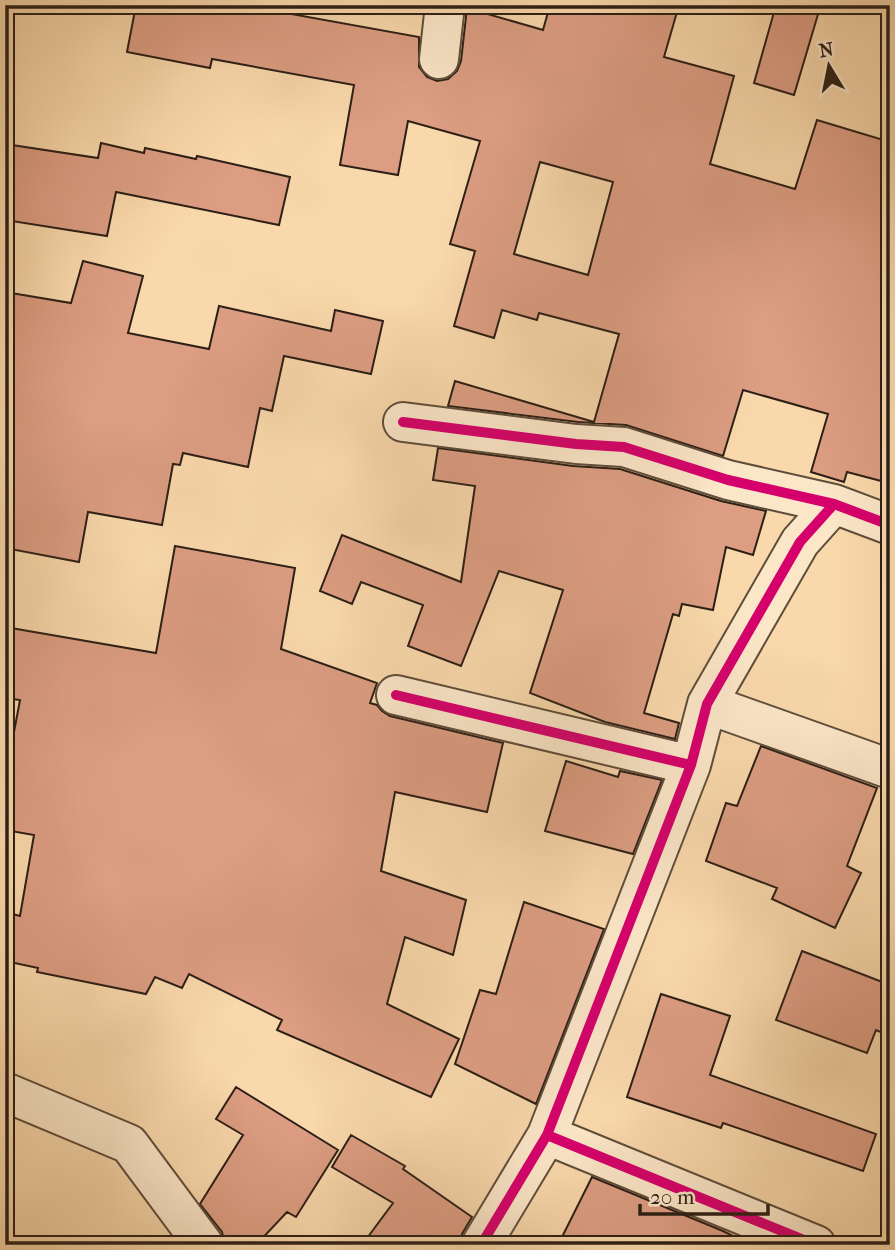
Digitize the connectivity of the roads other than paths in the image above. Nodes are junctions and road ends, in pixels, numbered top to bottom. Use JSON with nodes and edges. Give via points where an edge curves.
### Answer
{"nodes":[{"id":1,"x":445,"y":5,"type":"edge"},
{"id":2,"x":439,"y":59,"type":"dead end"},
{"id":3,"x":403,"y":422,"type":"dead end"},
{"id":4,"x":834,"y":504,"type":"junction"},
{"id":5,"x":890,"y":524,"type":"edge"},
{"id":6,"x":397,"y":695,"type":"dead end"},
{"id":7,"x":707,"y":704,"type":"junction"},
{"id":8,"x":691,"y":765,"type":"junction"},
{"id":9,"x":890,"y":769,"type":"edge"},
{"id":10,"x":5,"y":1092,"type":"edge"},
{"id":11,"x":547,"y":1135,"type":"junction"},
{"id":12,"x":204,"y":1245,"type":"edge"},
{"id":13,"x":481,"y":1245,"type":"edge"},
{"id":14,"x":816,"y":1245,"type":"edge"}],
"edges":[{"from":1,"to":2,"type":"street"},
{"from":3,"to":4,"type":"street","via":[[624,447],[728,480]]},
{"from":4,"to":5,"type":"street"},
{"from":4,"to":7,"type":"street","via":[[800,542]]},
{"from":6,"to":8,"type":"street"},
{"from":7,"to":8,"type":"street"},
{"from":7,"to":9,"type":"street"},
{"from":8,"to":11,"type":"street"},
{"from":10,"to":12,"type":"street","via":[[129,1144]]},
{"from":11,"to":13,"type":"street"},
{"from":11,"to":14,"type":"street"}]}
